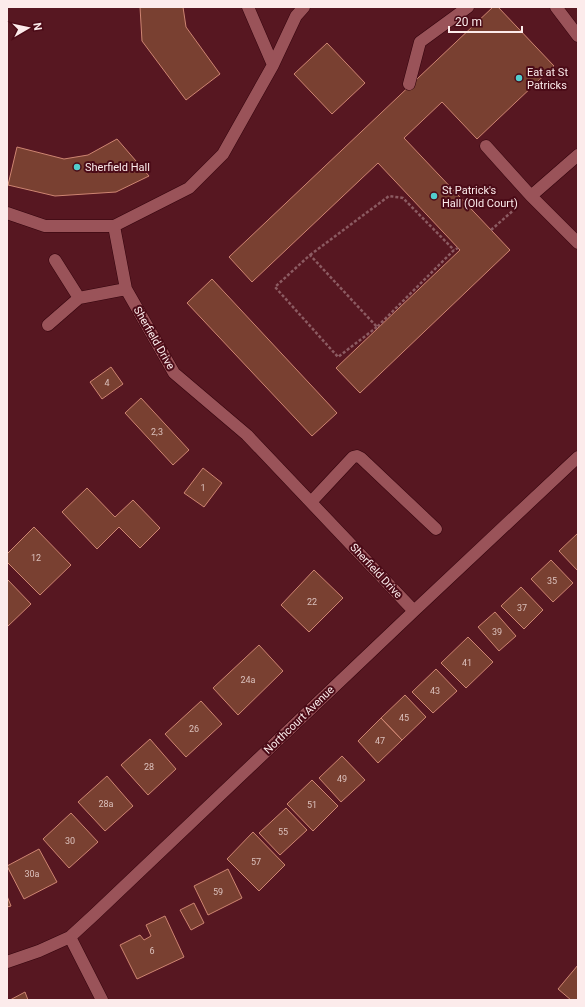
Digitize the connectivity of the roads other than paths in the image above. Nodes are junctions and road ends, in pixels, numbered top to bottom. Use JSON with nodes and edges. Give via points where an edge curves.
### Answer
{"nodes":[{"id":1,"x":248,"y":7,"type":"edge"},
{"id":2,"x":304,"y":7,"type":"edge"},
{"id":3,"x":468,"y":7,"type":"edge"},
{"id":4,"x":556,"y":7,"type":"edge"},
{"id":5,"x":578,"y":36,"type":"edge"},
{"id":6,"x":273,"y":65,"type":"junction"},
{"id":7,"x":409,"y":84,"type":"dead end"},
{"id":8,"x":486,"y":146,"type":"dead end"},
{"id":9,"x":578,"y":155,"type":"edge"},
{"id":10,"x":531,"y":196,"type":"junction"},
{"id":11,"x":7,"y":213,"type":"edge"},
{"id":12,"x":114,"y":226,"type":"junction"},
{"id":13,"x":578,"y":243,"type":"edge"},
{"id":14,"x":55,"y":260,"type":"dead end"},
{"id":15,"x":126,"y":289,"type":"junction"},
{"id":16,"x":80,"y":298,"type":"junction"},
{"id":17,"x":48,"y":325,"type":"dead end"},
{"id":18,"x":578,"y":458,"type":"edge"},
{"id":19,"x":311,"y":502,"type":"junction"},
{"id":20,"x":436,"y":529,"type":"dead end"},
{"id":21,"x":414,"y":612,"type":"junction"},
{"id":22,"x":70,"y":937,"type":"junction"},
{"id":23,"x":7,"y":962,"type":"edge"},
{"id":24,"x":102,"y":1000,"type":"edge"}],
"edges":[{"from":1,"to":6,"type":"street"},
{"from":2,"to":6,"type":"street","via":[[296,16]]},
{"from":3,"to":7,"type":"street","via":[[420,42]]},
{"from":4,"to":5,"type":"street"},
{"from":6,"to":12,"type":"street","via":[[223,154],[189,188]]},
{"from":8,"to":10,"type":"street"},
{"from":9,"to":10,"type":"street"},
{"from":10,"to":13,"type":"street"},
{"from":11,"to":12,"type":"street","via":[[45,226]]},
{"from":12,"to":15,"type":"street","name":"Sherfield Drive"},
{"from":14,"to":16,"type":"street"},
{"from":15,"to":16,"type":"street"},
{"from":15,"to":19,"type":"street","name":"Sherfield Drive","via":[[174,373],[247,435]]},
{"from":16,"to":17,"type":"street"},
{"from":18,"to":21,"type":"street","name":"Northcourt Avenue"},
{"from":19,"to":20,"type":"street","via":[[353,457],[357,456]]},
{"from":19,"to":21,"type":"street","name":"Sherfield Drive"},
{"from":21,"to":22,"type":"street","name":"Northcourt Avenue"},
{"from":22,"to":23,"type":"street","name":"Northcourt Avenue"},
{"from":22,"to":24,"type":"street"}]}
